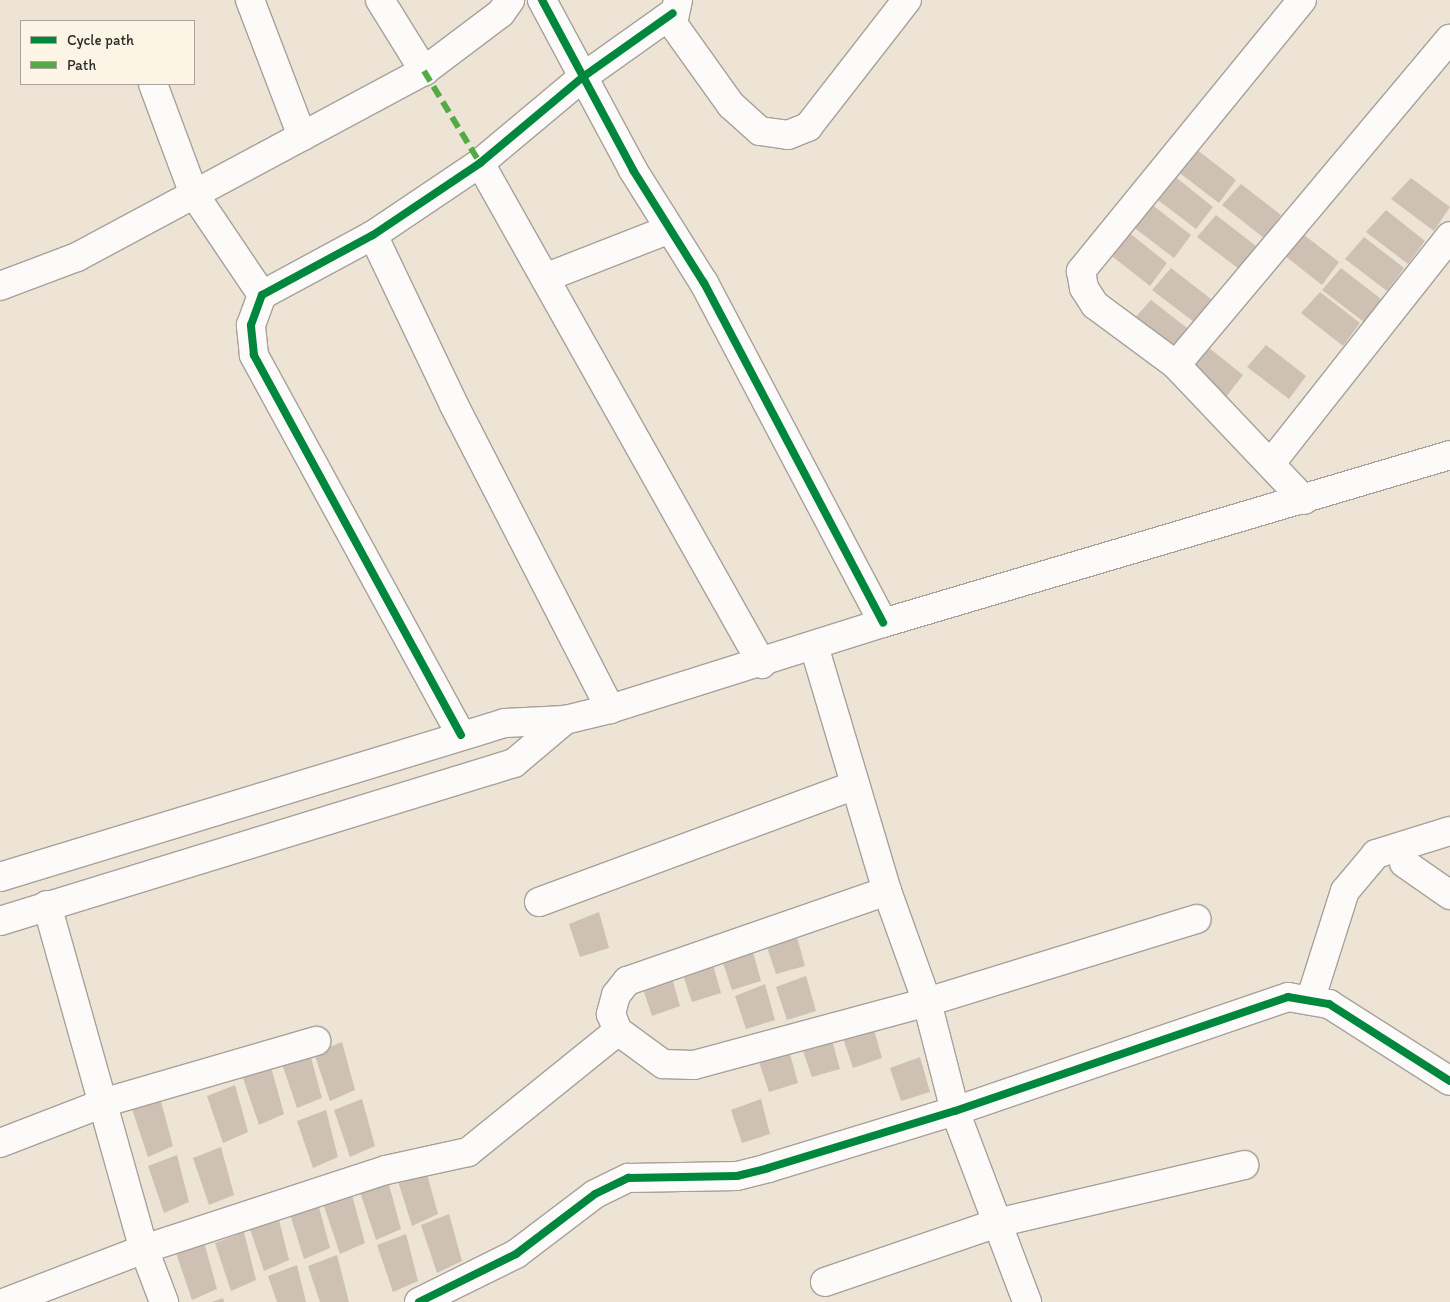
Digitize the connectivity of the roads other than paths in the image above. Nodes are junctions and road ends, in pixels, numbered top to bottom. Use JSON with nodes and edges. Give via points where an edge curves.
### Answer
{"nodes":[{"id":1,"x":250,"y":0,"type":"edge"},
{"id":2,"x":380,"y":0,"type":"edge"},
{"id":3,"x":510,"y":0,"type":"edge"},
{"id":4,"x":542,"y":0,"type":"edge"},
{"id":5,"x":907,"y":0,"type":"edge"},
{"id":6,"x":1302,"y":0,"type":"edge"},
{"id":7,"x":675,"y":6,"type":"edge"},
{"id":8,"x":1450,"y":39,"type":"edge"},
{"id":9,"x":424,"y":71,"type":"junction"},
{"id":10,"x":583,"y":77,"type":"junction"},
{"id":11,"x":153,"y":85,"type":"edge"},
{"id":12,"x":302,"y":136,"type":"junction"},
{"id":13,"x":480,"y":163,"type":"junction"},
{"id":14,"x":194,"y":194,"type":"junction"},
{"id":15,"x":670,"y":229,"type":"junction"},
{"id":16,"x":373,"y":235,"type":"junction"},
{"id":17,"x":1450,"y":236,"type":"edge"},
{"id":18,"x":547,"y":277,"type":"junction"},
{"id":19,"x":0,"y":286,"type":"edge"},
{"id":20,"x":262,"y":295,"type":"junction"},
{"id":21,"x":1176,"y":365,"type":"junction"},
{"id":22,"x":1450,"y":455,"type":"edge"},
{"id":23,"x":1271,"y":463,"type":"junction"},
{"id":24,"x":1304,"y":500,"type":"junction"},
{"id":25,"x":883,"y":623,"type":"junction"},
{"id":26,"x":814,"y":646,"type":"junction"},
{"id":27,"x":762,"y":664,"type":"junction"},
{"id":28,"x":610,"y":709,"type":"junction"},
{"id":29,"x":565,"y":720,"type":"junction"},
{"id":30,"x":460,"y":735,"type":"junction"},
{"id":31,"x":855,"y":785,"type":"junction"},
{"id":32,"x":1450,"y":831,"type":"edge"},
{"id":33,"x":1404,"y":863,"type":"dead end"},
{"id":34,"x":0,"y":878,"type":"edge"},
{"id":35,"x":887,"y":891,"type":"junction"},
{"id":36,"x":1450,"y":895,"type":"edge"},
{"id":37,"x":539,"y":902,"type":"dead end"},
{"id":38,"x":47,"y":905,"type":"junction"},
{"id":39,"x":1196,"y":919,"type":"dead end"},
{"id":40,"x":0,"y":921,"type":"edge"},
{"id":41,"x":1311,"y":998,"type":"junction"},
{"id":42,"x":927,"y":1002,"type":"junction"},
{"id":43,"x":618,"y":1031,"type":"junction"},
{"id":44,"x":316,"y":1041,"type":"dead end"},
{"id":45,"x":1450,"y":1081,"type":"edge"},
{"id":46,"x":106,"y":1102,"type":"junction"},
{"id":47,"x":955,"y":1111,"type":"junction"},
{"id":48,"x":0,"y":1143,"type":"edge"},
{"id":49,"x":1244,"y":1165,"type":"dead end"},
{"id":50,"x":997,"y":1222,"type":"junction"},
{"id":51,"x":144,"y":1249,"type":"junction"},
{"id":52,"x":825,"y":1282,"type":"dead end"},
{"id":53,"x":6,"y":1302,"type":"edge"},
{"id":54,"x":164,"y":1302,"type":"edge"},
{"id":55,"x":419,"y":1302,"type":"edge"},
{"id":56,"x":1027,"y":1302,"type":"edge"}],
"edges":[{"from":1,"to":12,"type":"street"},
{"from":2,"to":9,"type":"street"},
{"from":3,"to":9,"type":"street","via":[[501,13]]},
{"from":4,"to":10,"type":"street"},
{"from":5,"to":7,"type":"street","via":[[808,127],[788,136],[760,131],[731,105],[673,24]]},
{"from":6,"to":21,"type":"street","via":[[1081,272],[1084,288],[1095,305]]},
{"from":7,"to":10,"type":"street"},
{"from":8,"to":21,"type":"street"},
{"from":9,"to":12,"type":"street"},
{"from":10,"to":13,"type":"street"},
{"from":10,"to":15,"type":"street"},
{"from":11,"to":14,"type":"street"},
{"from":12,"to":14,"type":"street"},
{"from":13,"to":16,"type":"street"},
{"from":13,"to":18,"type":"street"},
{"from":14,"to":19,"type":"street","via":[[77,256]]},
{"from":14,"to":20,"type":"street"},
{"from":15,"to":18,"type":"street"},
{"from":15,"to":25,"type":"street","via":[[704,283]]},
{"from":16,"to":20,"type":"street"},
{"from":16,"to":28,"type":"street","via":[[458,414]]},
{"from":17,"to":23,"type":"street"},
{"from":18,"to":27,"type":"street"},
{"from":20,"to":30,"type":"street","via":[[251,325],[254,355]]},
{"from":21,"to":23,"type":"street"},
{"from":22,"to":24,"type":"street"},
{"from":23,"to":24,"type":"street"},
{"from":24,"to":25,"type":"street"},
{"from":25,"to":26,"type":"street"},
{"from":26,"to":27,"type":"street"},
{"from":26,"to":31,"type":"street"},
{"from":27,"to":28,"type":"street"},
{"from":28,"to":29,"type":"street"},
{"from":29,"to":30,"type":"street","via":[[505,722]]},
{"from":29,"to":38,"type":"street","via":[[514,763]]},
{"from":30,"to":34,"type":"street"},
{"from":31,"to":35,"type":"street"},
{"from":31,"to":37,"type":"street"},
{"from":32,"to":41,"type":"street","via":[[1376,854],[1357,876],[1345,891],[1328,932]]},
{"from":33,"to":36,"type":"street"},
{"from":35,"to":42,"type":"street"},
{"from":35,"to":43,"type":"street","via":[[627,981],[616,995],[611,1014]]},
{"from":38,"to":40,"type":"street"},
{"from":38,"to":46,"type":"street"},
{"from":39,"to":42,"type":"street"},
{"from":41,"to":45,"type":"street","via":[[1329,1004]]},
{"from":41,"to":47,"type":"street","via":[[1288,997],[1262,1004]]},
{"from":42,"to":43,"type":"street","via":[[680,1067],[663,1064]]},
{"from":42,"to":47,"type":"street"},
{"from":43,"to":51,"type":"street","via":[[468,1152],[386,1170]]},
{"from":44,"to":46,"type":"street"},
{"from":46,"to":48,"type":"street"},
{"from":46,"to":51,"type":"street"},
{"from":47,"to":50,"type":"street"},
{"from":47,"to":55,"type":"street","via":[[737,1176],[628,1178],[595,1194],[516,1254]]},
{"from":49,"to":50,"type":"street"},
{"from":50,"to":52,"type":"street"},
{"from":50,"to":56,"type":"street"},
{"from":51,"to":53,"type":"street"},
{"from":51,"to":54,"type":"street"}]}
